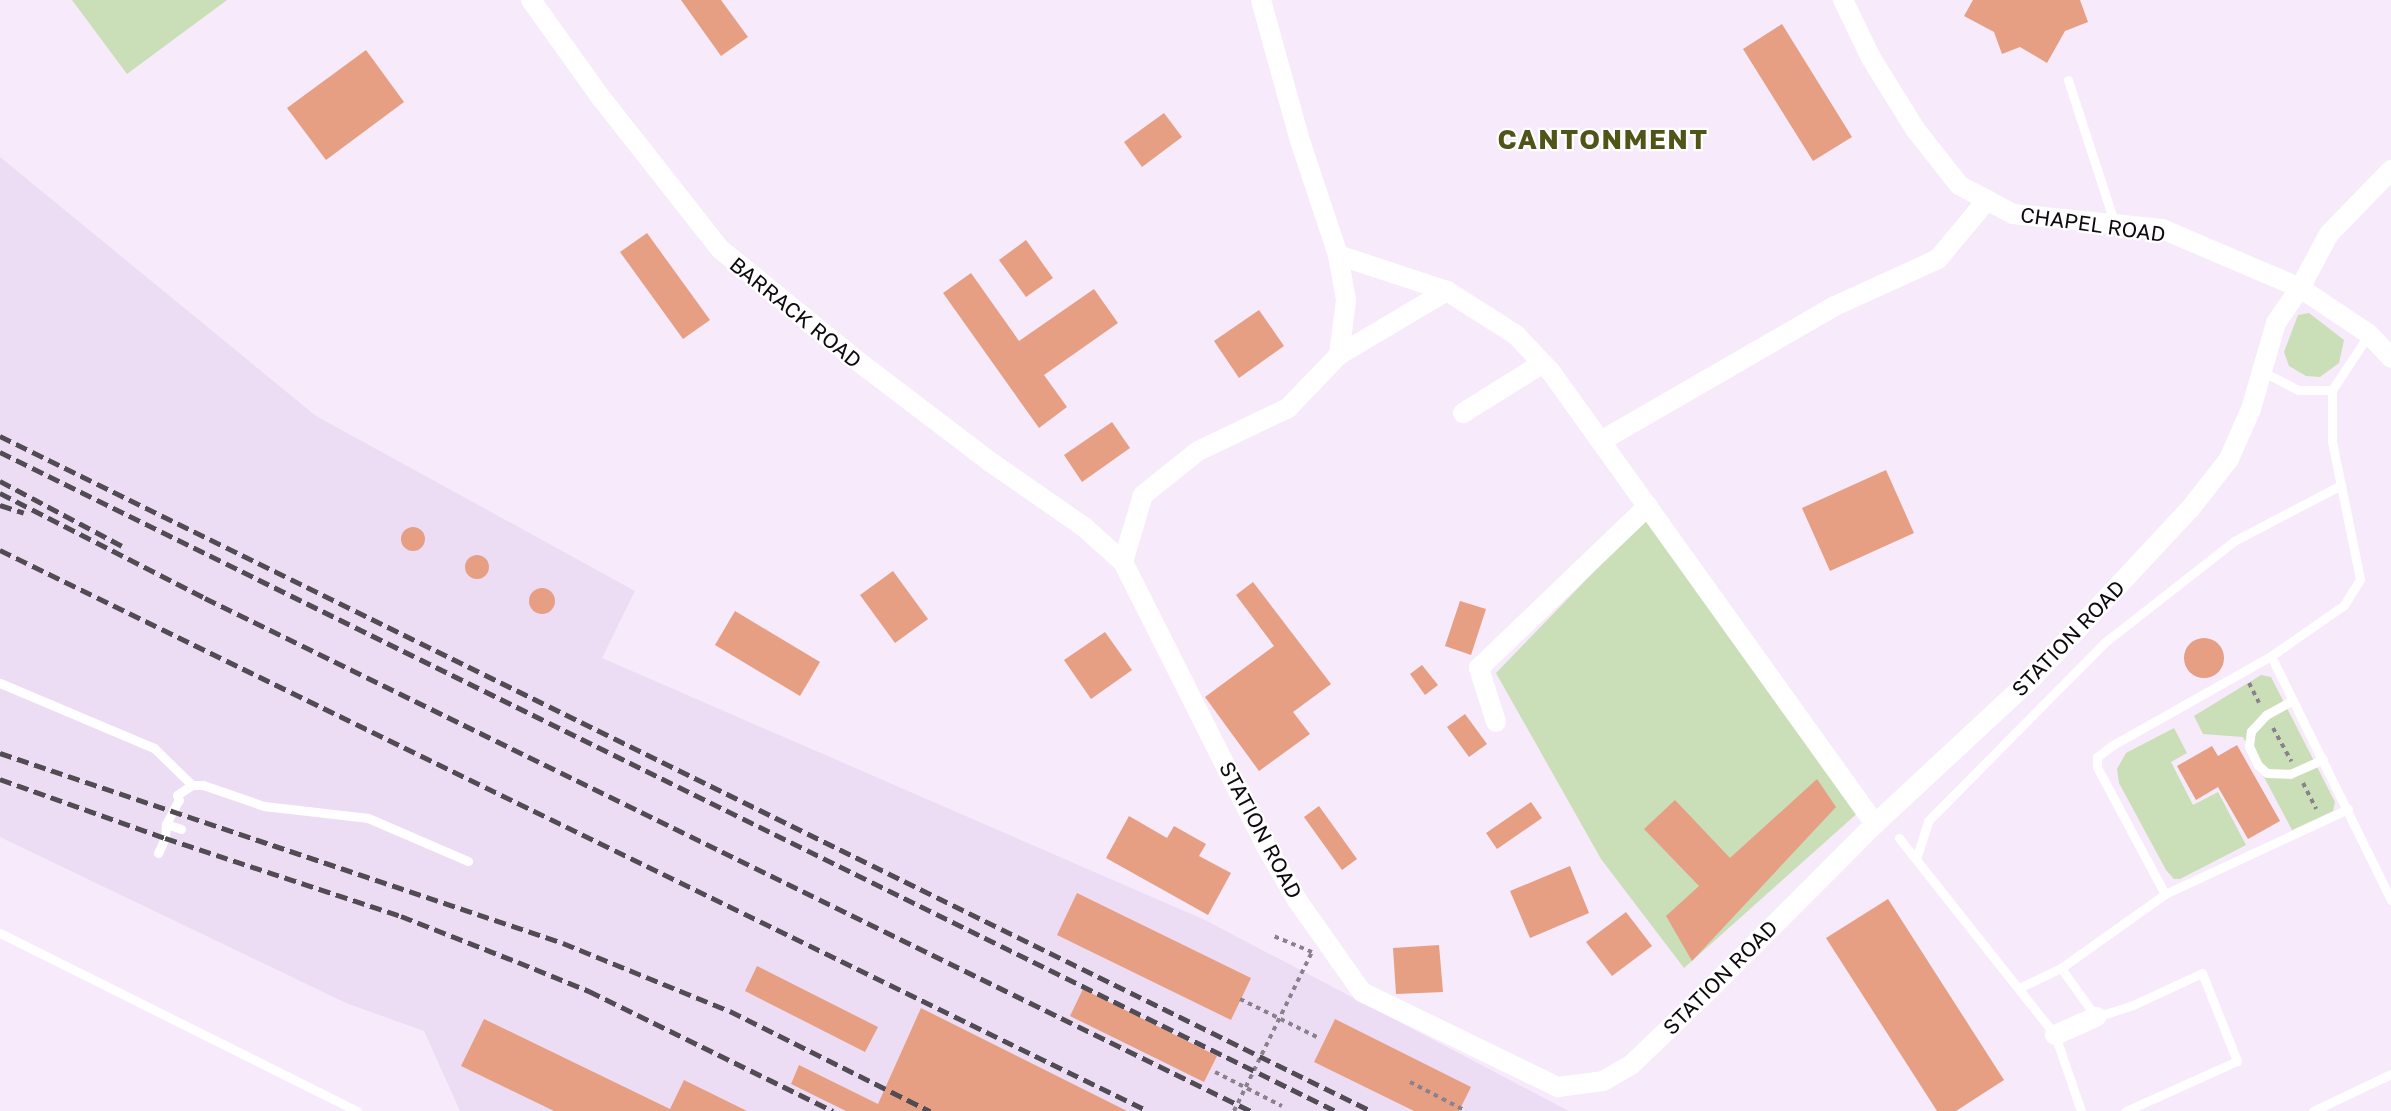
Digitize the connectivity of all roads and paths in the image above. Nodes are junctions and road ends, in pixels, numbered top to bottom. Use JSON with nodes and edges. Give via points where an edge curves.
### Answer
{"nodes":[{"id":1,"x":531,"y":0,"type":"edge"},
{"id":2,"x":1261,"y":0,"type":"edge"},
{"id":3,"x":1843,"y":0,"type":"edge"},
{"id":4,"x":2068,"y":80,"type":"dead end"},
{"id":5,"x":2391,"y":170,"type":"edge"},
{"id":6,"x":1987,"y":200,"type":"junction"},
{"id":7,"x":2115,"y":225,"type":"junction"},
{"id":8,"x":1338,"y":255,"type":"junction"},
{"id":9,"x":2300,"y":288,"type":"junction"},
{"id":10,"x":1447,"y":291,"type":"junction"},
{"id":11,"x":2369,"y":334,"type":"junction"},
{"id":12,"x":1339,"y":356,"type":"junction"},
{"id":13,"x":2391,"y":358,"type":"edge"},
{"id":14,"x":1543,"y":363,"type":"junction"},
{"id":15,"x":2260,"y":370,"type":"junction"},
{"id":16,"x":2332,"y":390,"type":"junction"},
{"id":17,"x":1463,"y":413,"type":"dead end"},
{"id":18,"x":1601,"y":441,"type":"junction"},
{"id":19,"x":2341,"y":485,"type":"junction"},
{"id":20,"x":1648,"y":506,"type":"junction"},
{"id":21,"x":1123,"y":562,"type":"junction"},
{"id":22,"x":2271,"y":656,"type":"junction"},
{"id":23,"x":2243,"y":672,"type":"junction"},
{"id":24,"x":0,"y":683,"type":"edge"},
{"id":25,"x":2293,"y":700,"type":"junction"},
{"id":26,"x":2266,"y":715,"type":"junction"},
{"id":27,"x":1496,"y":722,"type":"dead end"},
{"id":28,"x":2323,"y":759,"type":"junction"},
{"id":29,"x":2296,"y":771,"type":"junction"},
{"id":30,"x":192,"y":785,"type":"junction"},
{"id":31,"x":2348,"y":809,"type":"junction"},
{"id":32,"x":2322,"y":821,"type":"junction"},
{"id":33,"x":166,"y":824,"type":"junction"},
{"id":34,"x":1875,"y":824,"type":"junction"},
{"id":35,"x":181,"y":829,"type":"dead end"},
{"id":36,"x":1899,"y":838,"type":"dead end"},
{"id":37,"x":158,"y":853,"type":"dead end"},
{"id":38,"x":1916,"y":860,"type":"junction"},
{"id":39,"x":468,"y":861,"type":"dead end"},
{"id":40,"x":2165,"y":894,"type":"junction"},
{"id":41,"x":2391,"y":900,"type":"edge"},
{"id":42,"x":0,"y":933,"type":"edge"},
{"id":43,"x":1271,"y":935,"type":"dead end"},
{"id":44,"x":2061,"y":968,"type":"junction"},
{"id":45,"x":2019,"y":988,"type":"junction"},
{"id":46,"x":1240,"y":999,"type":"dead end"},
{"id":47,"x":2096,"y":1017,"type":"junction"},
{"id":48,"x":1279,"y":1018,"type":"junction"},
{"id":49,"x":2055,"y":1035,"type":"junction"},
{"id":50,"x":1317,"y":1037,"type":"dead end"},
{"id":51,"x":1215,"y":1072,"type":"dead end"},
{"id":52,"x":2391,"y":1074,"type":"edge"},
{"id":53,"x":1410,"y":1082,"type":"dead end"},
{"id":54,"x":1246,"y":1087,"type":"junction"},
{"id":55,"x":1453,"y":1104,"type":"junction"},
{"id":56,"x":1282,"y":1106,"type":"dead end"},
{"id":57,"x":357,"y":1111,"type":"edge"},
{"id":58,"x":1234,"y":1111,"type":"edge"},
{"id":59,"x":1450,"y":1111,"type":"edge"},
{"id":60,"x":1466,"y":1111,"type":"edge"},
{"id":61,"x":2080,"y":1111,"type":"edge"},
{"id":62,"x":2126,"y":1111,"type":"edge"},
{"id":63,"x":2313,"y":1111,"type":"edge"}],
"edges":[{"from":1,"to":21,"type":"street","name":"BARRACK ROAD","via":[[602,99],[720,249],[813,327],[989,461],[1084,527]]},
{"from":2,"to":8,"type":"street","via":[[1300,141]]},
{"from":3,"to":6,"type":"street","name":"CHAPEL ROAD","via":[[1871,58],[1915,129],[1959,185]]},
{"from":4,"to":7,"type":"lane"},
{"from":5,"to":9,"type":"street","name":"STATION ROAD","via":[[2329,234]]},
{"from":6,"to":7,"type":"street","name":"CHAPEL ROAD","via":[[2013,214]]},
{"from":6,"to":18,"type":"street","via":[[1938,259],[1835,306]]},
{"from":7,"to":9,"type":"street","name":"CHAPEL ROAD","via":[[2162,229]]},
{"from":8,"to":10,"type":"street"},
{"from":8,"to":12,"type":"street","via":[[1346,300]]},
{"from":9,"to":11,"type":"street","name":"CHAPEL ROAD"},
{"from":9,"to":15,"type":"street","name":"STATION ROAD","via":[[2276,323]]},
{"from":10,"to":12,"type":"street"},
{"from":10,"to":14,"type":"street","via":[[1516,334]]},
{"from":11,"to":13,"type":"street","name":"CHAPEL ROAD"},
{"from":11,"to":16,"type":"lane"},
{"from":12,"to":21,"type":"street","via":[[1288,408],[1198,451],[1143,495]]},
{"from":14,"to":17,"type":"street"},
{"from":14,"to":18,"type":"street"},
{"from":15,"to":16,"type":"lane","via":[[2298,390]]},
{"from":15,"to":34,"type":"street","name":"STATION ROAD","via":[[2251,409],[2229,459],[2190,509],[2034,676]]},
{"from":16,"to":19,"type":"lane","via":[[2332,441]]},
{"from":18,"to":20,"type":"street"},
{"from":19,"to":22,"type":"lane","via":[[2360,579],[2344,605]]},
{"from":19,"to":38,"type":"lane","via":[[2234,541],[2104,643],[1928,821]]},
{"from":20,"to":27,"type":"street","via":[[1479,668]]},
{"from":20,"to":34,"type":"street"},
{"from":21,"to":34,"type":"street","name":"STATION ROAD","via":[[1267,848],[1297,900],[1362,992],[1558,1087],[1603,1081],[1631,1065]]},
{"from":22,"to":23,"type":"lane"},
{"from":22,"to":25,"type":"lane"},
{"from":23,"to":26,"type":"path"},
{"from":23,"to":40,"type":"lane","via":[[2097,757],[2097,768]]},
{"from":24,"to":30,"type":"lane","via":[[154,747]]},
{"from":25,"to":26,"type":"lane"},
{"from":25,"to":28,"type":"lane"},
{"from":26,"to":29,"type":"path"},
{"from":26,"to":29,"type":"lane","via":[[2251,731],[2249,746],[2258,765],[2267,773],[2278,775]]},
{"from":28,"to":29,"type":"lane"},
{"from":28,"to":31,"type":"lane"},
{"from":29,"to":32,"type":"path"},
{"from":30,"to":33,"type":"lane","via":[[177,795],[175,811]]},
{"from":30,"to":39,"type":"lane","via":[[203,784],[264,806],[368,818]]},
{"from":31,"to":32,"type":"lane"},
{"from":31,"to":41,"type":"lane"},
{"from":32,"to":40,"type":"lane"},
{"from":33,"to":35,"type":"lane"},
{"from":33,"to":37,"type":"lane"},
{"from":36,"to":38,"type":"lane"},
{"from":38,"to":45,"type":"lane"},
{"from":40,"to":44,"type":"lane"},
{"from":42,"to":57,"type":"lane"},
{"from":43,"to":48,"type":"path","via":[[1312,952]]},
{"from":44,"to":45,"type":"lane"},
{"from":44,"to":47,"type":"lane"},
{"from":45,"to":49,"type":"lane"},
{"from":46,"to":48,"type":"path"},
{"from":47,"to":49,"type":"street"},
{"from":47,"to":62,"type":"lane","via":[[2133,1005],[2202,973],[2237,1061]]},
{"from":48,"to":50,"type":"path"},
{"from":48,"to":54,"type":"path"},
{"from":49,"to":61,"type":"lane"},
{"from":51,"to":54,"type":"path"},
{"from":52,"to":63,"type":"lane"},
{"from":53,"to":55,"type":"path"},
{"from":54,"to":56,"type":"path"},
{"from":54,"to":58,"type":"path"},
{"from":55,"to":59,"type":"path"},
{"from":55,"to":60,"type":"path"}]}
